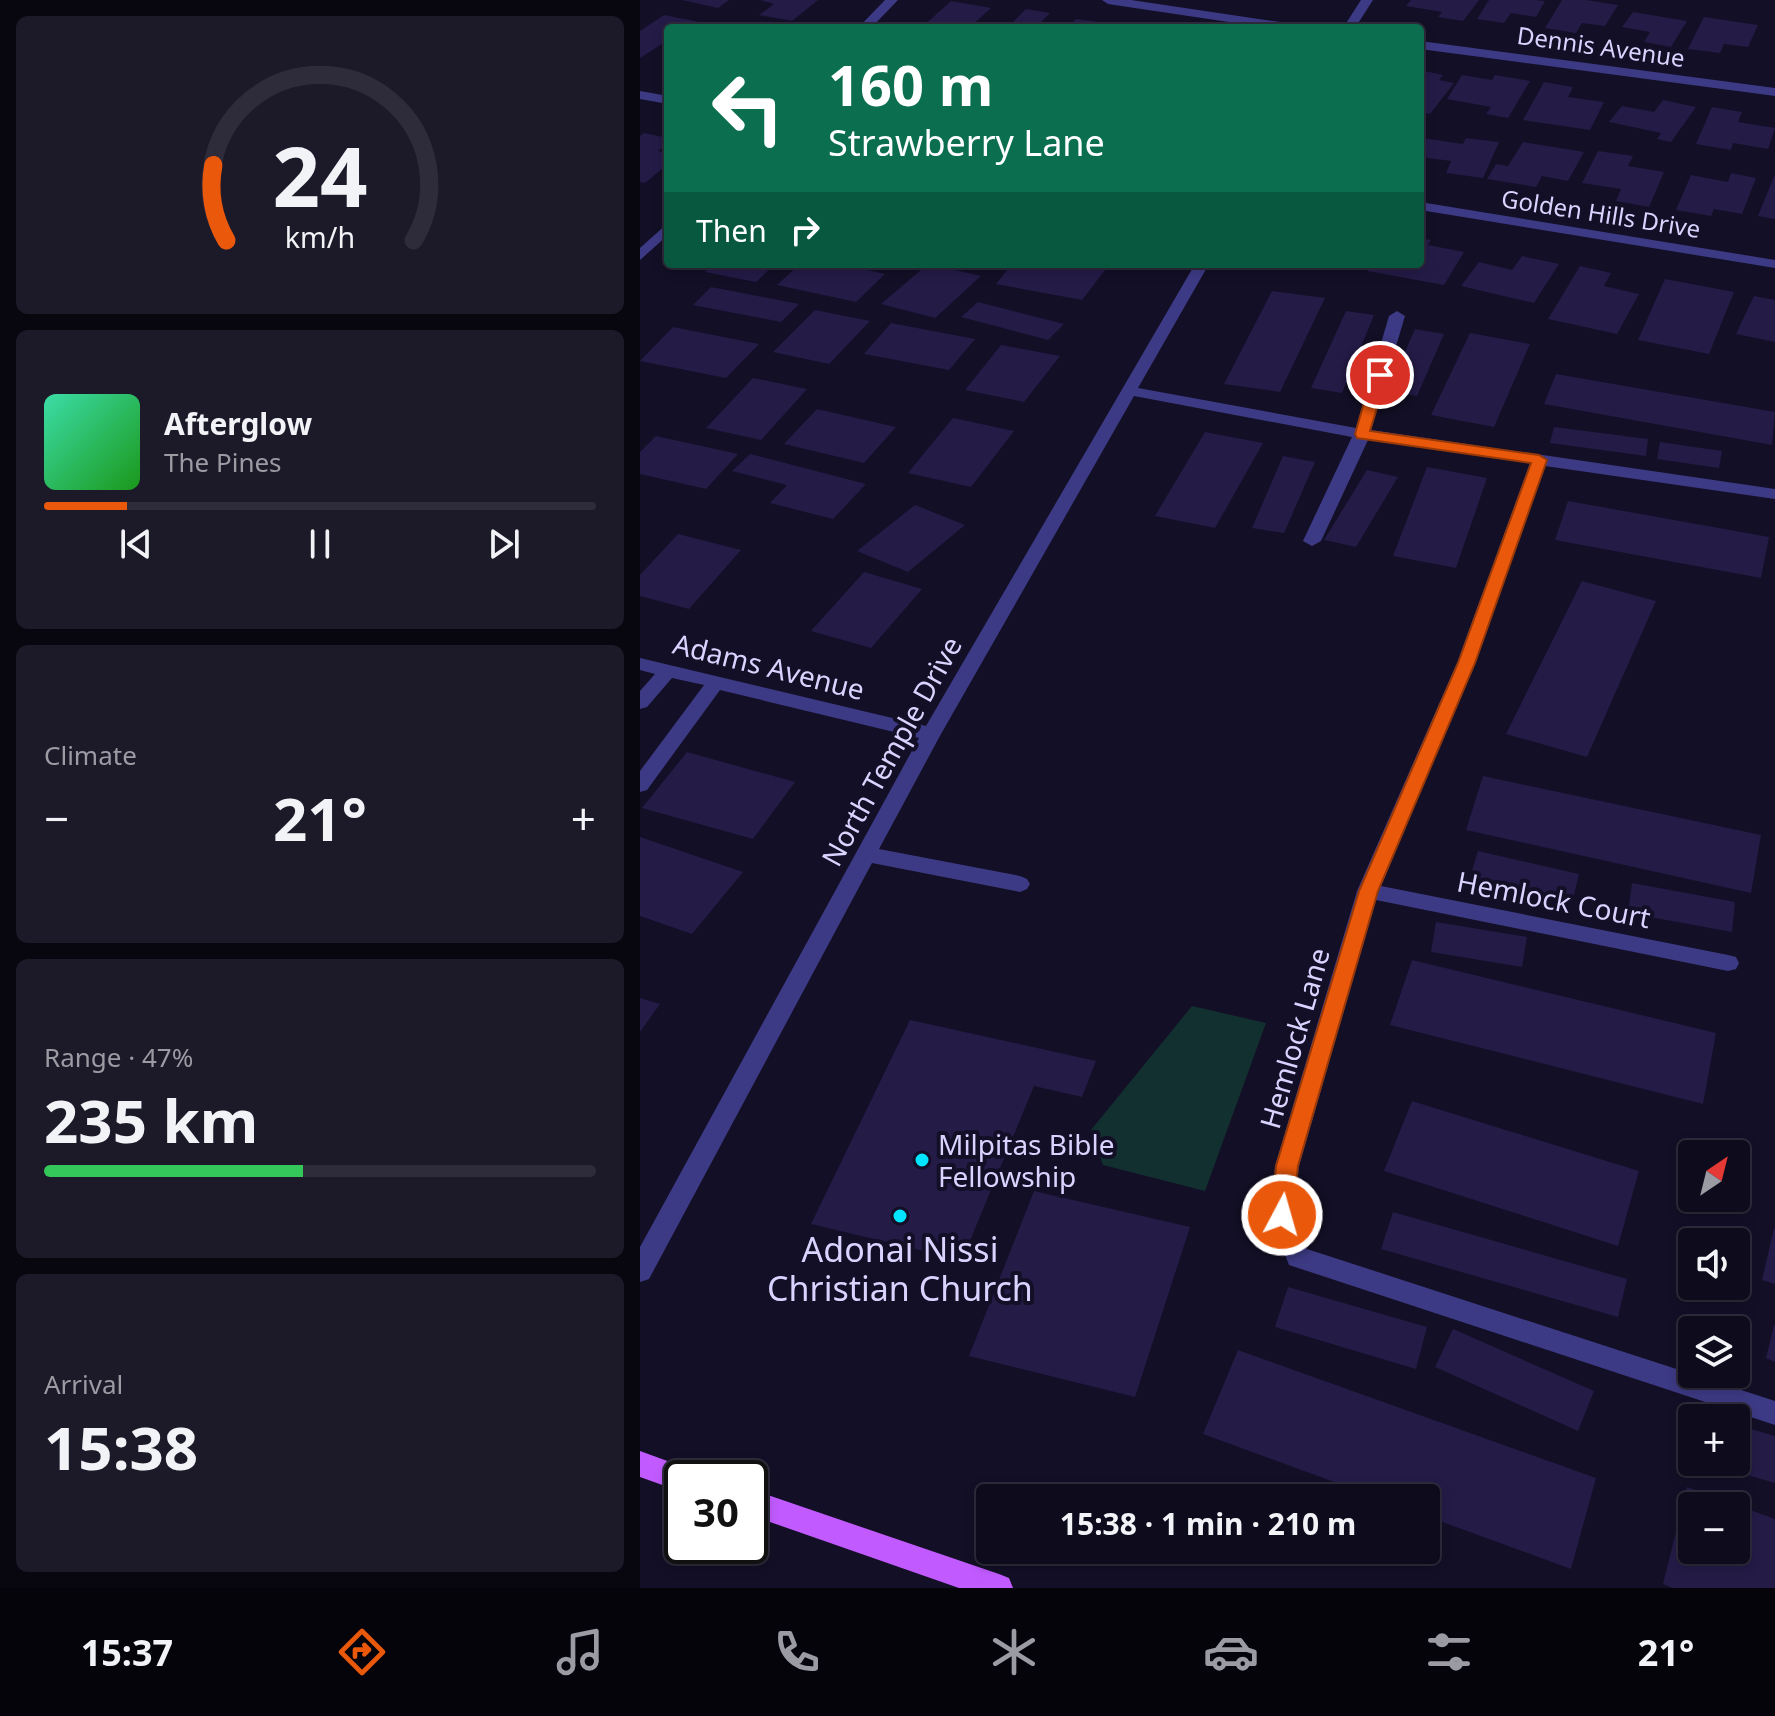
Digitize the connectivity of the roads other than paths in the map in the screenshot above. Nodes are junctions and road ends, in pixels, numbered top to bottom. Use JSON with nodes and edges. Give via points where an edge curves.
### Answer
{"nodes":[{"id":1,"x":892,"y":0,"type":"edge"},
{"id":2,"x":1109,"y":0,"type":"edge"},
{"id":3,"x":1367,"y":0,"type":"edge"},
{"id":4,"x":868,"y":24,"type":"edge"},
{"id":5,"x":1267,"y":24,"type":"edge"},
{"id":6,"x":1352,"y":24,"type":"edge"},
{"id":7,"x":1424,"y":46,"type":"edge"},
{"id":8,"x":1775,"y":92,"type":"edge"},
{"id":9,"x":640,"y":95,"type":"edge"},
{"id":10,"x":664,"y":99,"type":"edge"},
{"id":11,"x":1424,"y":207,"type":"edge"},
{"id":12,"x":664,"y":231,"type":"edge"},
{"id":13,"x":640,"y":256,"type":"edge"},
{"id":14,"x":1775,"y":264,"type":"edge"},
{"id":15,"x":1200,"y":268,"type":"edge"},
{"id":16,"x":1397,"y":316,"type":"dead end"},
{"id":17,"x":1130,"y":391,"type":"junction"},
{"id":18,"x":1362,"y":434,"type":"junction"},
{"id":19,"x":1539,"y":460,"type":"junction"},
{"id":20,"x":1775,"y":494,"type":"edge"},
{"id":21,"x":1312,"y":541,"type":"dead end"},
{"id":22,"x":640,"y":664,"type":"edge"},
{"id":23,"x":668,"y":671,"type":"junction"},
{"id":24,"x":716,"y":682,"type":"junction"},
{"id":25,"x":640,"y":703,"type":"edge"},
{"id":26,"x":931,"y":734,"type":"junction"},
{"id":27,"x":640,"y":785,"type":"edge"},
{"id":28,"x":865,"y":854,"type":"junction"},
{"id":29,"x":1020,"y":884,"type":"dead end"},
{"id":30,"x":1368,"y":891,"type":"junction"},
{"id":31,"x":1728,"y":963,"type":"dead end"},
{"id":32,"x":640,"y":1271,"type":"edge"},
{"id":33,"x":1775,"y":1413,"type":"edge"},
{"id":34,"x":640,"y":1464,"type":"edge"},
{"id":35,"x":664,"y":1473,"type":"edge"},
{"id":36,"x":768,"y":1508,"type":"edge"},
{"id":37,"x":999,"y":1588,"type":"edge"}],
"edges":[{"from":1,"to":4,"type":"street"},
{"from":2,"to":5,"type":"street"},
{"from":3,"to":6,"type":"street"},
{"from":7,"to":8,"type":"street","name":"Dennis Avenue"},
{"from":9,"to":10,"type":"street"},
{"from":11,"to":14,"type":"street","name":"Golden Hills Drive"},
{"from":12,"to":13,"type":"street"},
{"from":15,"to":17,"type":"street","name":"North Temple Drive"},
{"from":16,"to":18,"type":"street"},
{"from":17,"to":18,"type":"street"},
{"from":17,"to":26,"type":"street","name":"North Temple Drive"},
{"from":18,"to":19,"type":"street"},
{"from":18,"to":21,"type":"street"},
{"from":19,"to":20,"type":"street"},
{"from":19,"to":30,"type":"street","name":"Hemlock Lane","via":[[1466,663]]},
{"from":22,"to":23,"type":"street","name":"Adams Avenue"},
{"from":23,"to":24,"type":"street","name":"Adams Avenue"},
{"from":23,"to":25,"type":"street"},
{"from":24,"to":26,"type":"street","name":"Adams Avenue"},
{"from":24,"to":27,"type":"street"},
{"from":26,"to":28,"type":"street","name":"North Temple Drive"},
{"from":28,"to":29,"type":"street"},
{"from":28,"to":32,"type":"street","name":"North Temple Drive"},
{"from":30,"to":31,"type":"street","name":"Hemlock Court"},
{"from":30,"to":33,"type":"street","name":"Hemlock Lane","via":[[1287,1166],[1282,1215],[1298,1257]]},
{"from":34,"to":35,"type":"main road"},
{"from":36,"to":37,"type":"main road"}]}
